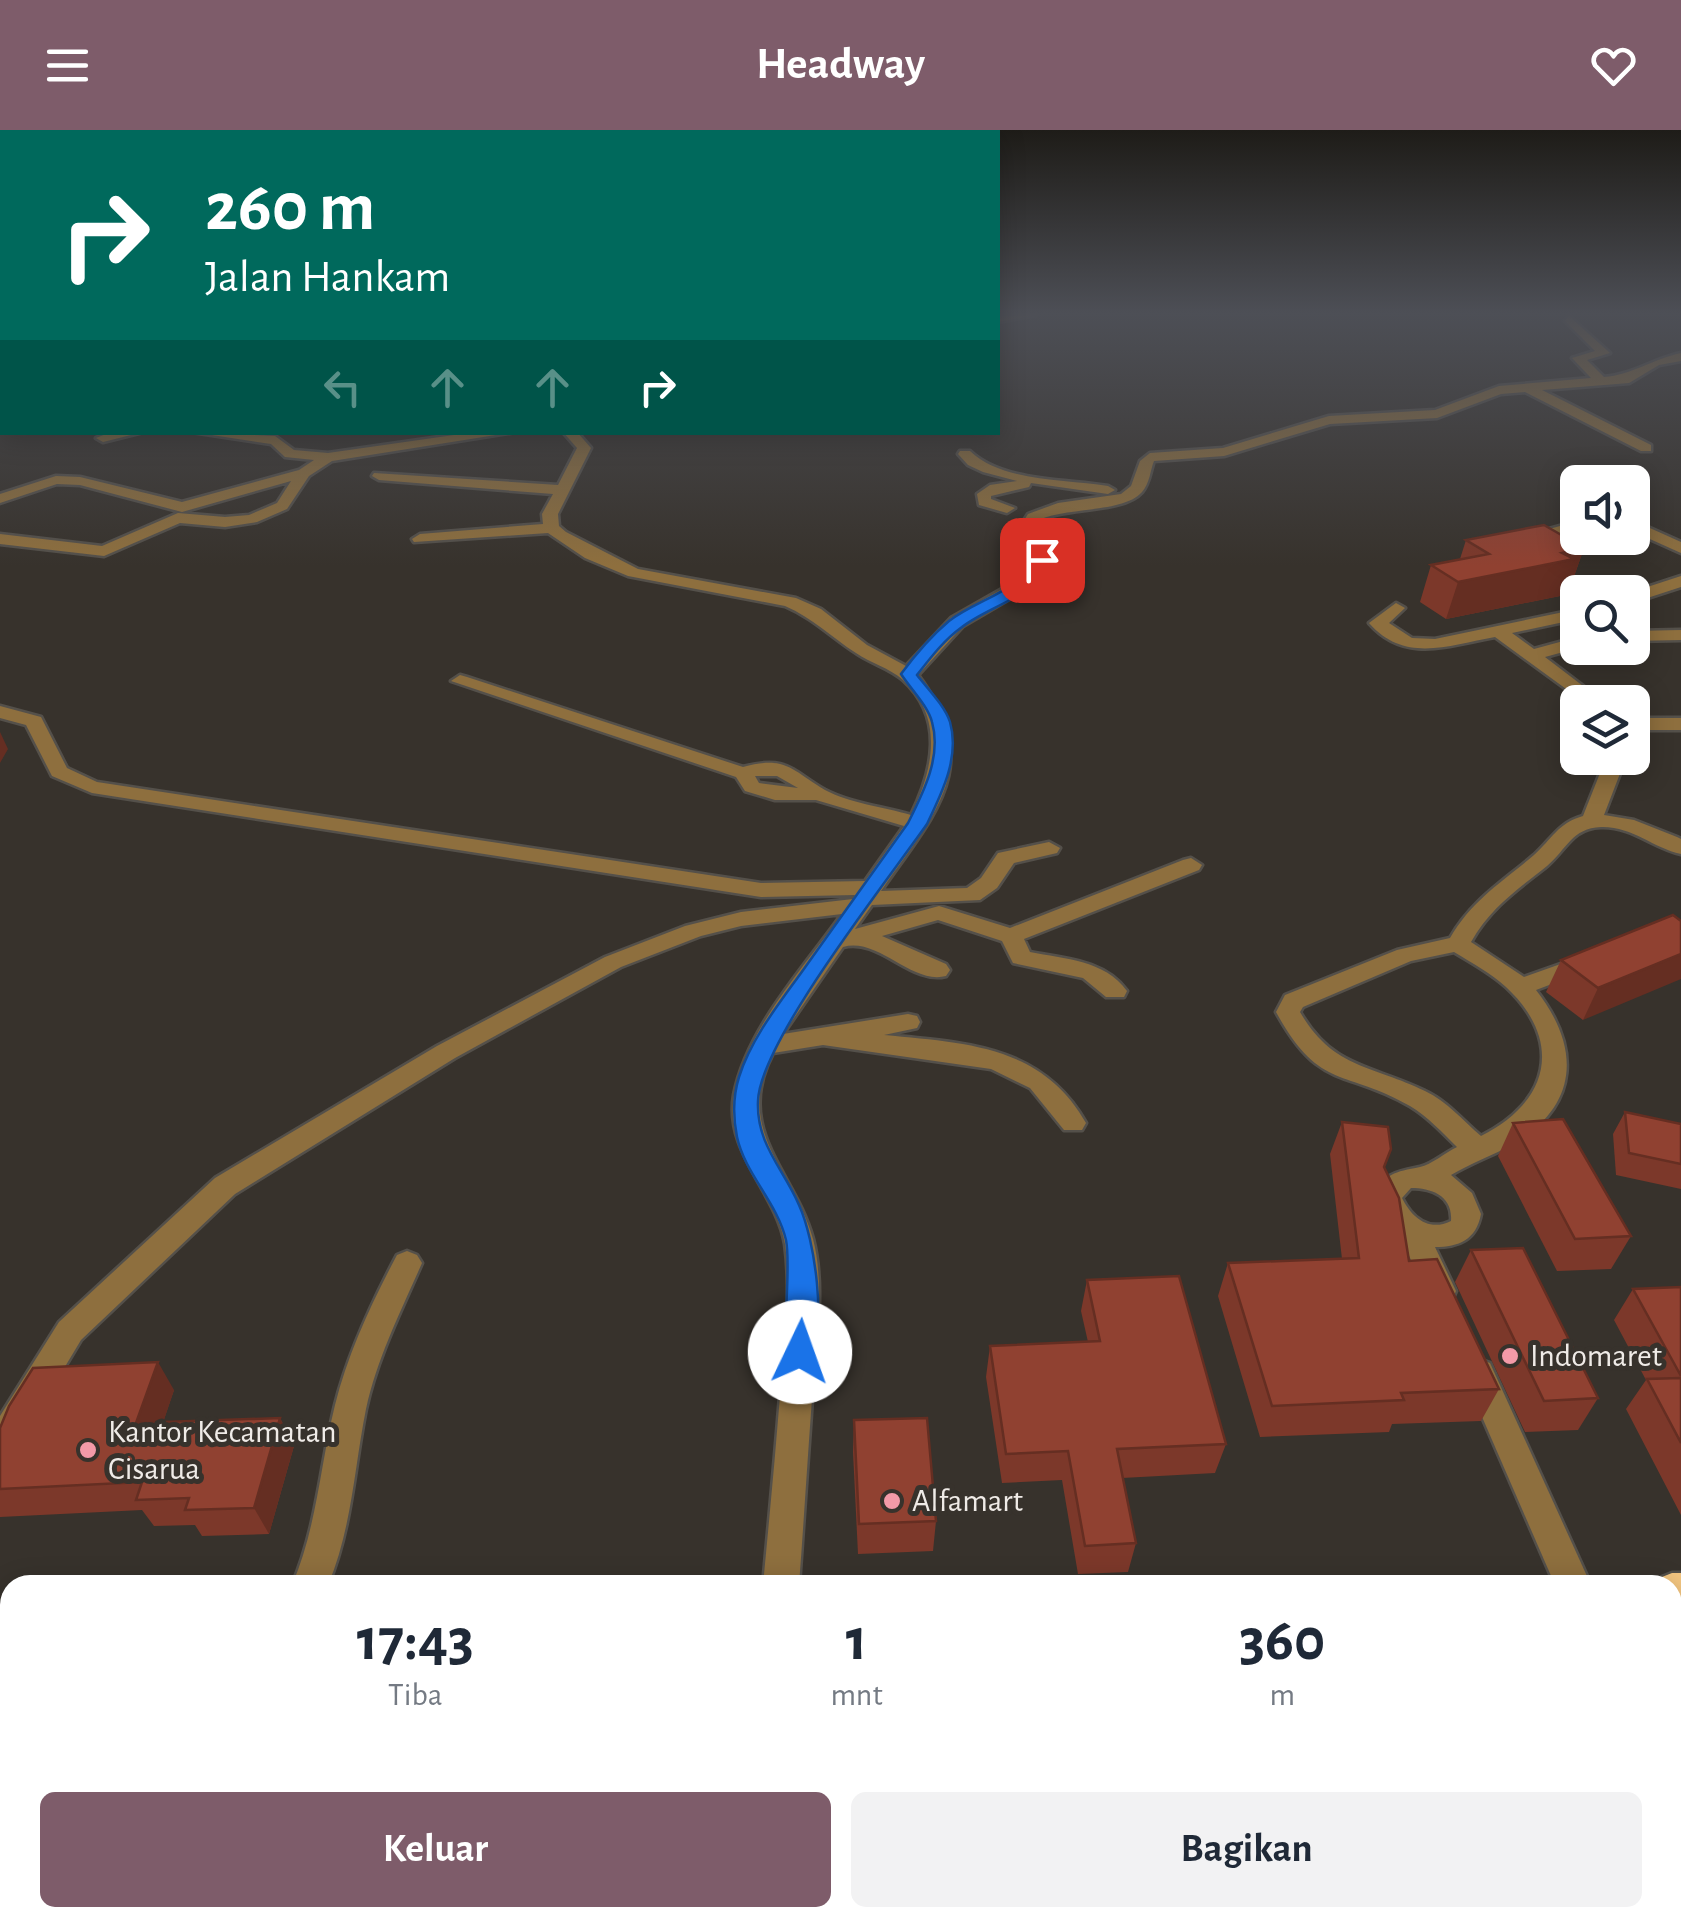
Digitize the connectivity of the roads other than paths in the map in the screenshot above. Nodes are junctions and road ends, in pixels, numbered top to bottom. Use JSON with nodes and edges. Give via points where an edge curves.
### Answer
{"nodes":[{"id":1,"x":1472,"y":399,"type":"edge"},
{"id":2,"x":1549,"y":399,"type":"edge"},
{"id":3,"x":120,"y":435,"type":"edge"},
{"id":4,"x":227,"y":435,"type":"edge"},
{"id":5,"x":487,"y":435,"type":"edge"},
{"id":6,"x":572,"y":435,"type":"edge"},
{"id":7,"x":103,"y":438,"type":"dead end"},
{"id":8,"x":1646,"y":448,"type":"dead end"},
{"id":9,"x":964,"y":454,"type":"dead end"},
{"id":10,"x":328,"y":457,"type":"junction"},
{"id":11,"x":304,"y":472,"type":"junction"},
{"id":12,"x":379,"y":476,"type":"dead end"},
{"id":13,"x":1083,"y":486,"type":"junction"},
{"id":14,"x":563,"y":490,"type":"junction"},
{"id":15,"x":1133,"y":494,"type":"junction"},
{"id":16,"x":0,"y":499,"type":"edge"},
{"id":17,"x":1008,"y":508,"type":"dead end"},
{"id":18,"x":551,"y":528,"type":"junction"},
{"id":19,"x":1560,"y":529,"type":"edge"},
{"id":20,"x":1538,"y":533,"type":"edge"},
{"id":21,"x":1650,"y":533,"type":"edge"},
{"id":22,"x":0,"y":539,"type":"edge"},
{"id":23,"x":420,"y":539,"type":"dead end"},
{"id":24,"x":1681,"y":548,"type":"edge"},
{"id":25,"x":1681,"y":581,"type":"edge"},
{"id":26,"x":1650,"y":592,"type":"edge"},
{"id":27,"x":1396,"y":608,"type":"dead end"},
{"id":28,"x":1560,"y":618,"type":"edge"},
{"id":29,"x":1498,"y":632,"type":"junction"},
{"id":30,"x":1681,"y":635,"type":"edge"},
{"id":31,"x":1650,"y":636,"type":"edge"},
{"id":32,"x":1560,"y":647,"type":"edge"},
{"id":33,"x":1533,"y":655,"type":"junction"},
{"id":34,"x":909,"y":674,"type":"junction"},
{"id":35,"x":460,"y":681,"type":"dead end"},
{"id":36,"x":1572,"y":685,"type":"edge"},
{"id":37,"x":0,"y":712,"type":"edge"},
{"id":38,"x":1650,"y":724,"type":"edge"},
{"id":39,"x":1681,"y":724,"type":"edge"},
{"id":40,"x":1609,"y":775,"type":"edge"},
{"id":41,"x":1591,"y":822,"type":"junction"},
{"id":42,"x":918,"y":824,"type":"junction"},
{"id":43,"x":1049,"y":848,"type":"dead end"},
{"id":44,"x":1681,"y":848,"type":"edge"},
{"id":45,"x":1191,"y":865,"type":"dead end"},
{"id":46,"x":864,"y":897,"type":"junction"},
{"id":47,"x":1012,"y":936,"type":"junction"},
{"id":48,"x":848,"y":938,"type":"junction"},
{"id":49,"x":1458,"y":944,"type":"junction"},
{"id":50,"x":1602,"y":957,"type":"edge"},
{"id":51,"x":938,"y":970,"type":"dead end"},
{"id":52,"x":1520,"y":986,"type":"junction"},
{"id":53,"x":1115,"y":991,"type":"dead end"},
{"id":54,"x":908,"y":1022,"type":"dead end"},
{"id":55,"x":821,"y":1036,"type":"junction"},
{"id":56,"x":764,"y":1046,"type":"junction"},
{"id":57,"x":1073,"y":1123,"type":"dead end"},
{"id":58,"x":1476,"y":1148,"type":"junction"},
{"id":59,"x":1428,"y":1178,"type":"junction"},
{"id":60,"x":1412,"y":1230,"type":"junction"},
{"id":61,"x":407,"y":1263,"type":"dead end"},
{"id":62,"x":0,"y":1445,"type":"edge"},
{"id":63,"x":314,"y":1575,"type":"edge"},
{"id":64,"x":781,"y":1575,"type":"edge"},
{"id":65,"x":1569,"y":1575,"type":"edge"}],
"edges":[{"from":1,"to":15,"type":"street","via":[[1437,414],[1329,420],[1224,452],[1154,456],[1144,461]]},
{"from":2,"to":8,"type":"street"},
{"from":3,"to":7,"type":"street"},
{"from":4,"to":10,"type":"street","via":[[275,440],[288,454]]},
{"from":5,"to":10,"type":"street"},
{"from":6,"to":14,"type":"street","via":[[584,448]]},
{"from":9,"to":13,"type":"street","via":[[993,471]]},
{"from":10,"to":11,"type":"street"},
{"from":11,"to":16,"type":"street","via":[[182,507],[80,482],[42,483]]},
{"from":11,"to":22,"type":"street","via":[[284,504],[258,517],[178,518],[110,550]]},
{"from":12,"to":14,"type":"street"},
{"from":13,"to":15,"type":"street"},
{"from":13,"to":17,"type":"street","via":[[1017,485],[984,494],[984,502]]},
{"from":14,"to":18,"type":"street","via":[[550,514]]},
{"from":15,"to":34,"type":"street","via":[[1033,516],[1027,528],[1042,560],[1039,575],[958,622]]},
{"from":18,"to":23,"type":"street"},
{"from":18,"to":34,"type":"street","via":[[634,573],[772,596],[809,610],[861,650]]},
{"from":19,"to":20,"type":"street"},
{"from":21,"to":24,"type":"street"},
{"from":25,"to":26,"type":"street"},
{"from":27,"to":29,"type":"street","via":[[1378,623],[1410,645]]},
{"from":28,"to":29,"type":"street"},
{"from":29,"to":33,"type":"street"},
{"from":30,"to":31,"type":"street"},
{"from":32,"to":33,"type":"street"},
{"from":33,"to":36,"type":"street"},
{"from":34,"to":42,"type":"street","via":[[941,720],[944,737],[939,775]]},
{"from":35,"to":42,"type":"street","via":[[743,773],[752,787],[817,794]]},
{"from":37,"to":46,"type":"street","via":[[34,721],[59,772],[92,787],[761,890]]},
{"from":38,"to":39,"type":"street"},
{"from":40,"to":41,"type":"street"},
{"from":41,"to":44,"type":"street","via":[[1628,824]]},
{"from":41,"to":49,"type":"street","via":[[1568,829],[1545,857],[1487,898]]},
{"from":42,"to":46,"type":"street"},
{"from":43,"to":46,"type":"street","via":[[1006,858],[972,896]]},
{"from":45,"to":47,"type":"street"},
{"from":46,"to":48,"type":"street"},
{"from":46,"to":62,"type":"street","via":[[693,931],[613,962],[446,1052],[225,1186],[70,1331]]},
{"from":47,"to":48,"type":"street","via":[[939,914]]},
{"from":47,"to":53,"type":"street","via":[[1021,958],[1090,972]]},
{"from":48,"to":51,"type":"street"},
{"from":48,"to":56,"type":"street","via":[[795,995]]},
{"from":49,"to":52,"type":"street"},
{"from":49,"to":58,"type":"street","via":[[1335,981],[1301,996],[1288,1012],[1332,1067],[1426,1103]]},
{"from":50,"to":52,"type":"street"},
{"from":52,"to":58,"type":"street","via":[[1554,1042],[1554,1086],[1528,1120]]},
{"from":54,"to":55,"type":"street"},
{"from":55,"to":56,"type":"street"},
{"from":55,"to":57,"type":"street","via":[[1020,1070],[1054,1096]]},
{"from":56,"to":64,"type":"street","via":[[746,1101],[749,1136],[794,1222],[803,1314]]},
{"from":58,"to":59,"type":"street"},
{"from":59,"to":60,"type":"street","via":[[1400,1180],[1391,1188],[1388,1198],[1399,1221]]},
{"from":59,"to":60,"type":"street","via":[[1460,1195],[1469,1222],[1448,1237]]},
{"from":60,"to":65,"type":"street"},
{"from":61,"to":63,"type":"street","via":[[362,1364],[326,1548]]}]}
